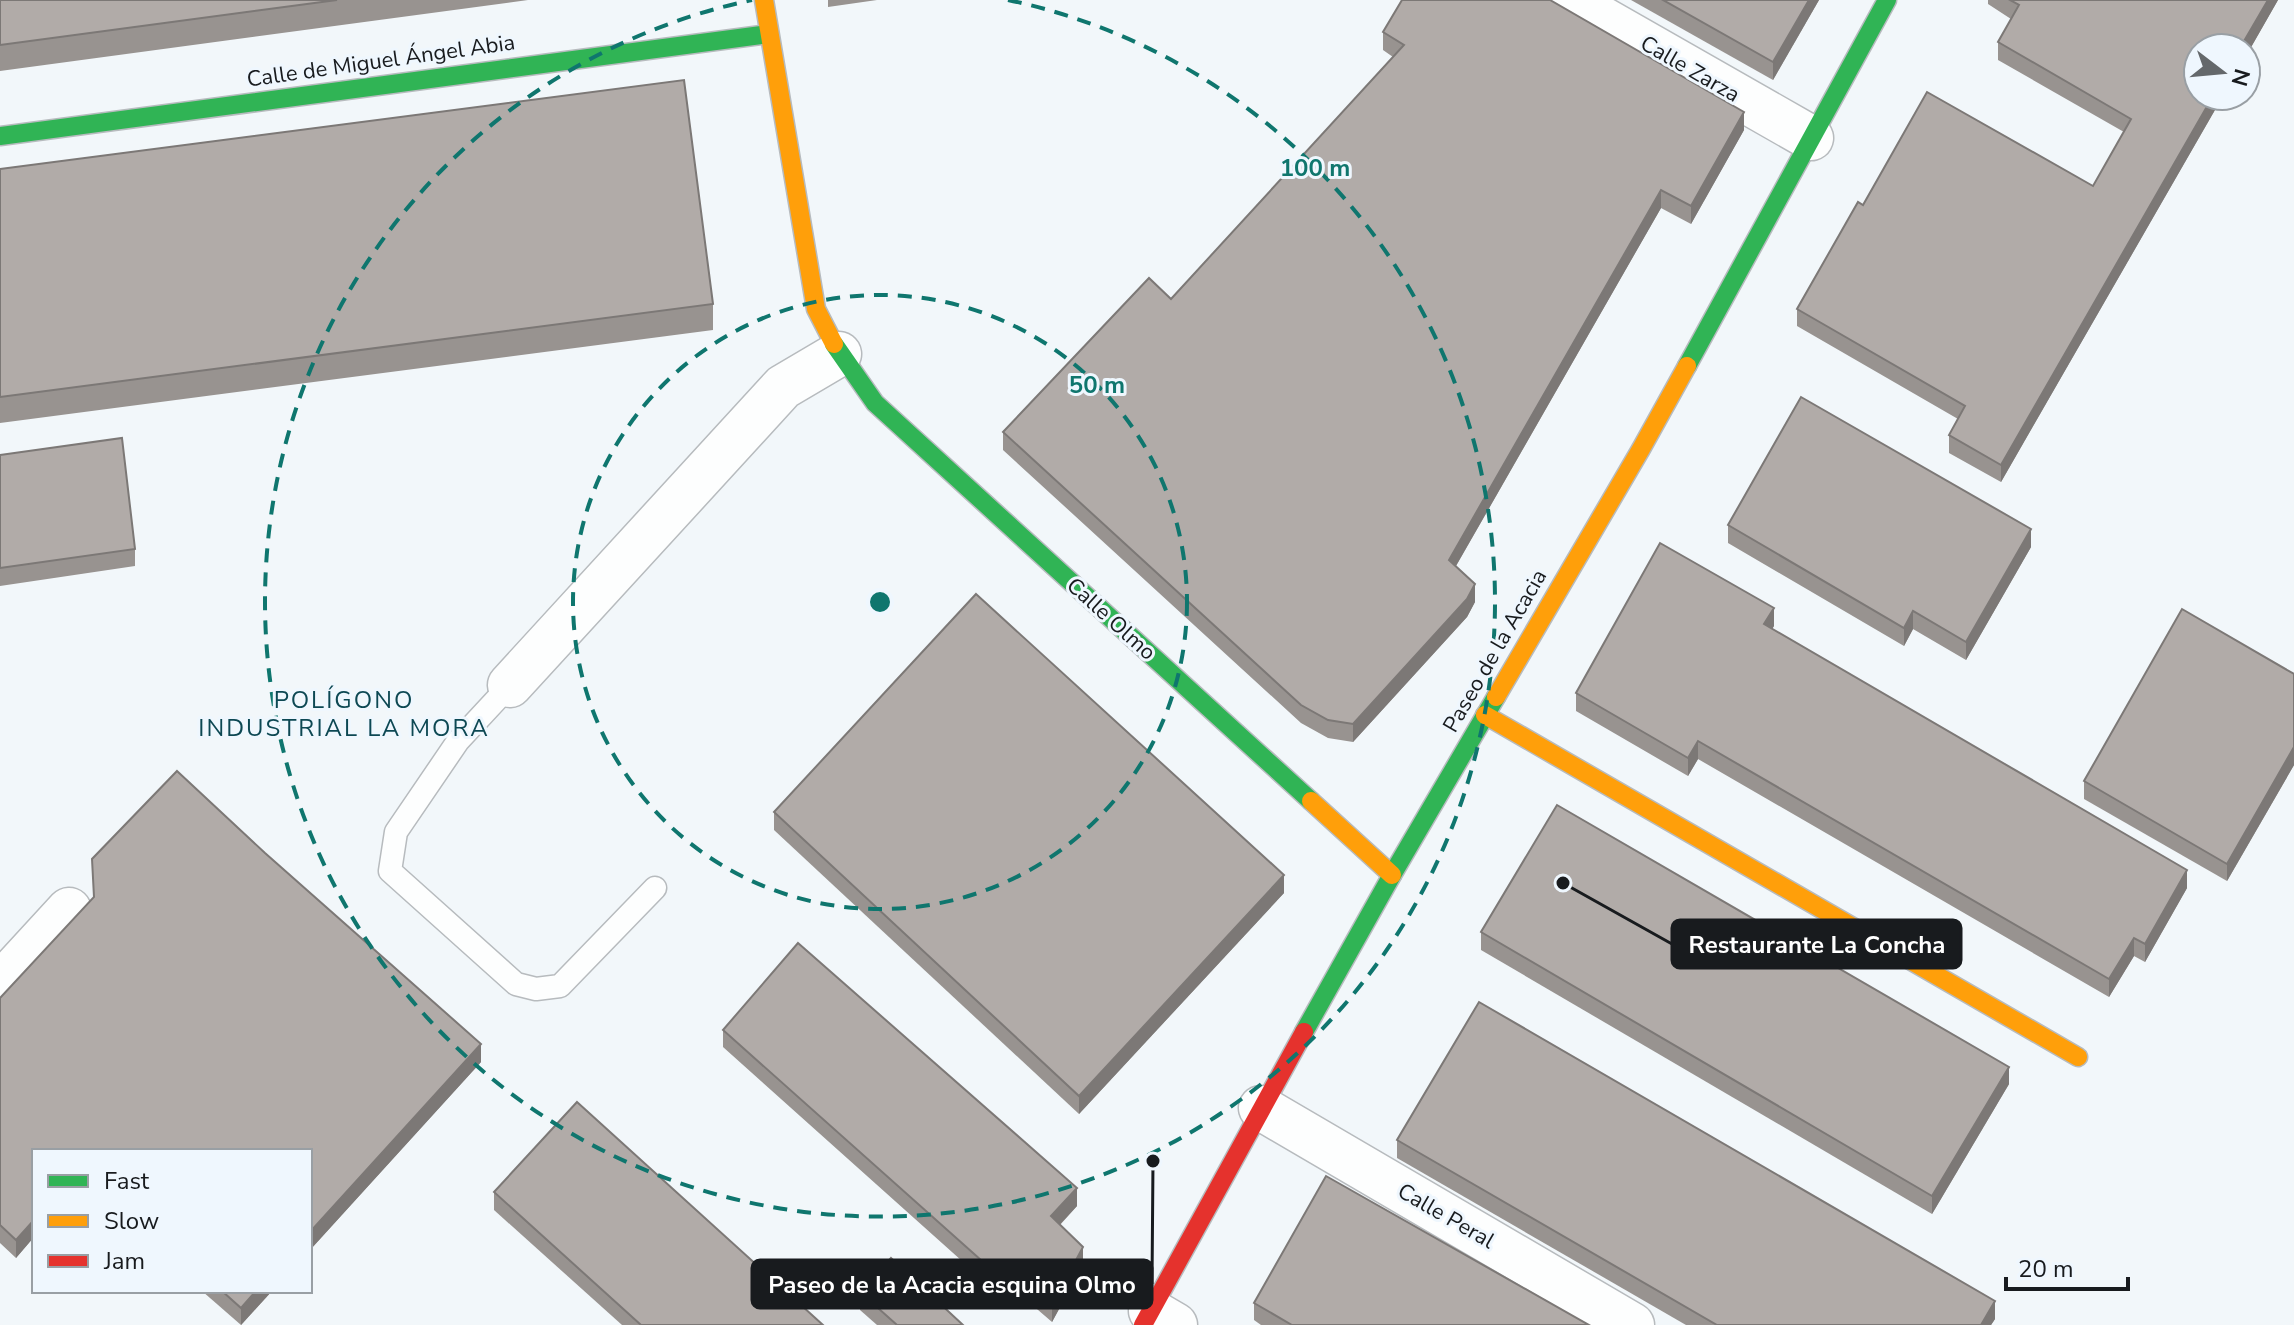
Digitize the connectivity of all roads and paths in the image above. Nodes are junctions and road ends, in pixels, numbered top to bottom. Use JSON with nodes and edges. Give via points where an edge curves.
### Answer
{"nodes":[{"id":1,"x":764,"y":0,"type":"edge"},
{"id":2,"x":1569,"y":0,"type":"edge"},
{"id":3,"x":1887,"y":0,"type":"edge"},
{"id":4,"x":769,"y":34,"type":"junction"},
{"id":5,"x":0,"y":136,"type":"edge"},
{"id":6,"x":1811,"y":138,"type":"junction"},
{"id":7,"x":839,"y":354,"type":"junction"},
{"id":8,"x":510,"y":685,"type":"joint"},
{"id":9,"x":1485,"y":715,"type":"junction"},
{"id":10,"x":1392,"y":875,"type":"junction"},
{"id":11,"x":655,"y":888,"type":"dead end"},
{"id":12,"x":69,"y":910,"type":"dead end"},
{"id":13,"x":0,"y":985,"type":"edge"},
{"id":14,"x":2078,"y":1057,"type":"dead end"},
{"id":15,"x":1261,"y":1108,"type":"junction"},
{"id":16,"x":1156,"y":1320,"type":"edge"},
{"id":17,"x":1632,"y":1325,"type":"edge"}],
"edges":[{"from":1,"to":4,"type":"street","name":"Calle Olmo"},
{"from":2,"to":6,"type":"street","name":"Calle Zarza"},
{"from":3,"to":6,"type":"street","name":"Paseo de la Acacia"},
{"from":4,"to":5,"type":"street","name":"Calle de Miguel Ángel Abia"},
{"from":4,"to":7,"type":"street","name":"Calle Olmo","via":[[816,309]]},
{"from":6,"to":9,"type":"street","name":"Paseo de la Acacia","via":[[1641,449]]},
{"from":7,"to":8,"type":"street","via":[[783,387]]},
{"from":7,"to":10,"type":"street","name":"Calle Olmo","via":[[875,403]]},
{"from":8,"to":11,"type":"lane","via":[[458,741],[396,832],[390,871],[516,984],[536,989],[560,986]]},
{"from":9,"to":10,"type":"street","name":"Paseo de la Acacia"},
{"from":9,"to":14,"type":"street"},
{"from":10,"to":15,"type":"street","name":"Paseo de la Acacia"},
{"from":12,"to":13,"type":"street"},
{"from":15,"to":16,"type":"street","name":"Paseo de la Acacia"},
{"from":15,"to":17,"type":"street","name":"Calle Peral"}]}
